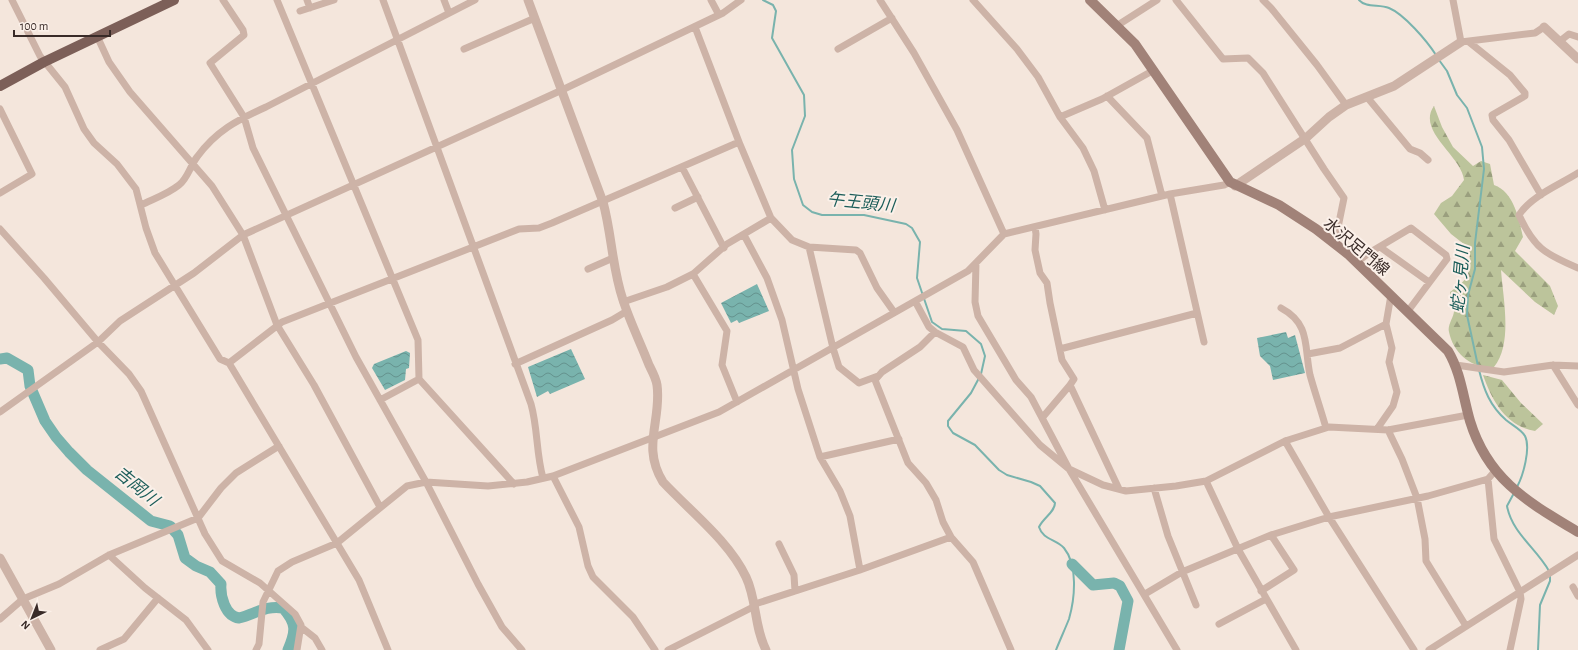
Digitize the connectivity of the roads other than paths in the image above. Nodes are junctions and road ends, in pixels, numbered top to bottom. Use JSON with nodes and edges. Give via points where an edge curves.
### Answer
{"nodes":[{"id":1,"x":12,"y":0,"type":"edge"},
{"id":2,"x":174,"y":0,"type":"edge"},
{"id":3,"x":223,"y":0,"type":"edge"},
{"id":4,"x":307,"y":0,"type":"edge"},
{"id":5,"x":334,"y":0,"type":"edge"},
{"id":6,"x":383,"y":0,"type":"edge"},
{"id":7,"x":444,"y":0,"type":"edge"},
{"id":8,"x":475,"y":0,"type":"edge"},
{"id":9,"x":528,"y":0,"type":"edge"},
{"id":10,"x":711,"y":0,"type":"edge"},
{"id":11,"x":741,"y":0,"type":"edge"},
{"id":12,"x":880,"y":0,"type":"edge"},
{"id":13,"x":973,"y":0,"type":"edge"},
{"id":14,"x":1090,"y":0,"type":"edge"},
{"id":15,"x":1157,"y":0,"type":"edge"},
{"id":16,"x":1176,"y":0,"type":"edge"},
{"id":17,"x":1263,"y":0,"type":"edge"},
{"id":18,"x":1453,"y":0,"type":"edge"},
{"id":19,"x":280,"y":1,"type":"edge"},
{"id":20,"x":310,"y":8,"type":"junction"},
{"id":21,"x":300,"y":11,"type":"dead end"},
{"id":22,"x":449,"y":13,"type":"junction"},
{"id":23,"x":719,"y":14,"type":"junction"},
{"id":24,"x":535,"y":18,"type":"junction"},
{"id":25,"x":892,"y":18,"type":"junction"},
{"id":26,"x":1118,"y":25,"type":"junction"},
{"id":27,"x":1544,"y":26,"type":"joint"},
{"id":28,"x":695,"y":27,"type":"junction"},
{"id":29,"x":97,"y":36,"type":"junction"},
{"id":30,"x":1578,"y":37,"type":"edge"},
{"id":31,"x":398,"y":39,"type":"junction"},
{"id":32,"x":1560,"y":41,"type":"junction"},
{"id":33,"x":1465,"y":42,"type":"junction"},
{"id":34,"x":464,"y":49,"type":"dead end"},
{"id":35,"x":838,"y":49,"type":"dead end"},
{"id":36,"x":1578,"y":58,"type":"edge"},
{"id":37,"x":44,"y":62,"type":"junction"},
{"id":38,"x":1154,"y":70,"type":"junction"},
{"id":39,"x":312,"y":83,"type":"junction"},
{"id":40,"x":0,"y":86,"type":"edge"},
{"id":41,"x":562,"y":90,"type":"junction"},
{"id":42,"x":1107,"y":96,"type":"junction"},
{"id":43,"x":1367,"y":97,"type":"junction"},
{"id":44,"x":1346,"y":106,"type":"junction"},
{"id":45,"x":0,"y":109,"type":"edge"},
{"id":46,"x":244,"y":117,"type":"junction"},
{"id":47,"x":1060,"y":117,"type":"junction"},
{"id":48,"x":1306,"y":138,"type":"junction"},
{"id":49,"x":739,"y":142,"type":"junction"},
{"id":50,"x":437,"y":146,"type":"junction"},
{"id":51,"x":1428,"y":160,"type":"dead end"},
{"id":52,"x":192,"y":164,"type":"junction"},
{"id":53,"x":682,"y":167,"type":"junction"},
{"id":54,"x":1578,"y":173,"type":"edge"},
{"id":55,"x":354,"y":184,"type":"junction"},
{"id":56,"x":1232,"y":184,"type":"junction"},
{"id":57,"x":0,"y":193,"type":"edge"},
{"id":58,"x":1166,"y":195,"type":"junction"},
{"id":59,"x":1541,"y":195,"type":"junction"},
{"id":60,"x":698,"y":197,"type":"junction"},
{"id":61,"x":603,"y":202,"type":"junction"},
{"id":62,"x":141,"y":205,"type":"junction"},
{"id":63,"x":675,"y":208,"type":"dead end"},
{"id":64,"x":1106,"y":210,"type":"junction"},
{"id":65,"x":285,"y":215,"type":"junction"},
{"id":66,"x":771,"y":218,"type":"junction"},
{"id":67,"x":1035,"y":227,"type":"junction"},
{"id":68,"x":0,"y":229,"type":"edge"},
{"id":69,"x":1004,"y":234,"type":"junction"},
{"id":70,"x":243,"y":235,"type":"junction"},
{"id":71,"x":744,"y":235,"type":"junction"},
{"id":72,"x":1336,"y":237,"type":"dead end"},
{"id":73,"x":474,"y":247,"type":"junction"},
{"id":74,"x":809,"y":247,"type":"junction"},
{"id":75,"x":1380,"y":247,"type":"junction"},
{"id":76,"x":724,"y":248,"type":"junction"},
{"id":77,"x":613,"y":258,"type":"junction"},
{"id":78,"x":1357,"y":262,"type":"junction"},
{"id":79,"x":976,"y":263,"type":"junction"},
{"id":80,"x":588,"y":268,"type":"dead end"},
{"id":81,"x":1578,"y":268,"type":"edge"},
{"id":82,"x":693,"y":274,"type":"junction"},
{"id":83,"x":393,"y":280,"type":"junction"},
{"id":84,"x":1429,"y":282,"type":"junction"},
{"id":85,"x":175,"y":285,"type":"junction"},
{"id":86,"x":1391,"y":295,"type":"junction"},
{"id":87,"x":916,"y":300,"type":"junction"},
{"id":88,"x":623,"y":302,"type":"junction"},
{"id":89,"x":330,"y":304,"type":"junction"},
{"id":90,"x":1281,"y":308,"type":"dead end"},
{"id":91,"x":627,"y":311,"type":"junction"},
{"id":92,"x":1408,"y":311,"type":"junction"},
{"id":93,"x":894,"y":312,"type":"junction"},
{"id":94,"x":1197,"y":313,"type":"junction"},
{"id":95,"x":1386,"y":324,"type":"junction"},
{"id":96,"x":277,"y":325,"type":"junction"},
{"id":97,"x":935,"y":332,"type":"junction"},
{"id":98,"x":98,"y":342,"type":"junction"},
{"id":99,"x":1204,"y":342,"type":"dead end"},
{"id":100,"x":833,"y":348,"type":"junction"},
{"id":101,"x":1060,"y":349,"type":"junction"},
{"id":102,"x":1308,"y":354,"type":"junction"},
{"id":103,"x":229,"y":363,"type":"junction"},
{"id":104,"x":516,"y":364,"type":"junction"},
{"id":105,"x":1456,"y":365,"type":"junction"},
{"id":106,"x":1553,"y":365,"type":"junction"},
{"id":107,"x":1578,"y":366,"type":"edge"},
{"id":108,"x":794,"y":371,"type":"junction"},
{"id":109,"x":878,"y":376,"type":"junction"},
{"id":110,"x":419,"y":379,"type":"junction"},
{"id":111,"x":1070,"y":385,"type":"junction"},
{"id":112,"x":380,"y":400,"type":"junction"},
{"id":113,"x":737,"y":402,"type":"junction"},
{"id":114,"x":1578,"y":405,"type":"edge"},
{"id":115,"x":0,"y":412,"type":"edge"},
{"id":116,"x":1468,"y":415,"type":"junction"},
{"id":117,"x":1042,"y":418,"type":"junction"},
{"id":118,"x":1326,"y":428,"type":"junction"},
{"id":119,"x":1377,"y":429,"type":"junction"},
{"id":120,"x":1388,"y":430,"type":"junction"},
{"id":121,"x":652,"y":437,"type":"junction"},
{"id":122,"x":899,"y":439,"type":"junction"},
{"id":123,"x":1285,"y":441,"type":"junction"},
{"id":124,"x":279,"y":446,"type":"junction"},
{"id":125,"x":820,"y":457,"type":"junction"},
{"id":126,"x":1070,"y":469,"type":"junction"},
{"id":127,"x":1495,"y":471,"type":"junction"},
{"id":128,"x":553,"y":476,"type":"junction"},
{"id":129,"x":543,"y":478,"type":"junction"},
{"id":130,"x":1488,"y":479,"type":"junction"},
{"id":131,"x":1206,"y":481,"type":"junction"},
{"id":132,"x":426,"y":482,"type":"junction"},
{"id":133,"x":514,"y":484,"type":"junction"},
{"id":134,"x":1154,"y":488,"type":"junction"},
{"id":135,"x":1119,"y":489,"type":"junction"},
{"id":136,"x":1417,"y":498,"type":"junction"},
{"id":137,"x":380,"y":507,"type":"junction"},
{"id":138,"x":1329,"y":517,"type":"junction"},
{"id":139,"x":198,"y":518,"type":"junction"},
{"id":140,"x":1578,"y":532,"type":"edge"},
{"id":141,"x":1271,"y":535,"type":"junction"},
{"id":142,"x":951,"y":536,"type":"junction"},
{"id":143,"x":337,"y":543,"type":"junction"},
{"id":144,"x":779,"y":544,"type":"dead end"},
{"id":145,"x":1238,"y":549,"type":"junction"},
{"id":146,"x":109,"y":555,"type":"junction"},
{"id":147,"x":1578,"y":555,"type":"edge"},
{"id":148,"x":0,"y":558,"type":"edge"},
{"id":149,"x":860,"y":570,"type":"junction"},
{"id":150,"x":1182,"y":572,"type":"junction"},
{"id":151,"x":1573,"y":587,"type":"dead end"},
{"id":152,"x":267,"y":590,"type":"junction"},
{"id":153,"x":795,"y":590,"type":"junction"},
{"id":154,"x":1261,"y":591,"type":"junction"},
{"id":155,"x":1520,"y":592,"type":"junction"},
{"id":156,"x":1145,"y":594,"type":"junction"},
{"id":157,"x":1578,"y":596,"type":"edge"},
{"id":158,"x":158,"y":598,"type":"junction"},
{"id":159,"x":23,"y":599,"type":"junction"},
{"id":160,"x":1266,"y":599,"type":"junction"},
{"id":161,"x":755,"y":605,"type":"junction"},
{"id":162,"x":1196,"y":605,"type":"dead end"},
{"id":163,"x":0,"y":619,"type":"edge"},
{"id":164,"x":1219,"y":624,"type":"dead end"},
{"id":165,"x":1466,"y":626,"type":"junction"},
{"id":166,"x":301,"y":627,"type":"junction"},
{"id":167,"x":51,"y":650,"type":"edge"},
{"id":168,"x":100,"y":650,"type":"edge"},
{"id":169,"x":208,"y":650,"type":"edge"},
{"id":170,"x":256,"y":650,"type":"edge"},
{"id":171,"x":297,"y":650,"type":"edge"},
{"id":172,"x":322,"y":650,"type":"edge"},
{"id":173,"x":388,"y":650,"type":"edge"},
{"id":174,"x":522,"y":650,"type":"edge"},
{"id":175,"x":655,"y":650,"type":"edge"},
{"id":176,"x":668,"y":650,"type":"edge"},
{"id":177,"x":766,"y":650,"type":"edge"},
{"id":178,"x":1011,"y":650,"type":"edge"},
{"id":179,"x":1177,"y":650,"type":"edge"},
{"id":180,"x":1296,"y":650,"type":"edge"},
{"id":181,"x":1414,"y":650,"type":"edge"},
{"id":182,"x":1429,"y":650,"type":"edge"},
{"id":183,"x":1510,"y":650,"type":"edge"}],
"edges":[{"from":1,"to":37,"type":"street"},
{"from":2,"to":29,"type":"main road"},
{"from":3,"to":46,"type":"street","via":[[244,35],[210,63]]},
{"from":4,"to":20,"type":"street"},
{"from":5,"to":20,"type":"street"},
{"from":6,"to":31,"type":"street"},
{"from":7,"to":22,"type":"street"},
{"from":8,"to":22,"type":"street"},
{"from":9,"to":24,"type":"street"},
{"from":10,"to":23,"type":"street"},
{"from":11,"to":23,"type":"street"},
{"from":12,"to":25,"type":"street"},
{"from":13,"to":47,"type":"street","via":[[1017,49],[1038,77]]},
{"from":14,"to":26,"type":"main road"},
{"from":15,"to":26,"type":"street"},
{"from":16,"to":48,"type":"street","via":[[1223,59],[1242,57],[1252,60]]},
{"from":17,"to":44,"type":"street"},
{"from":18,"to":33,"type":"street"},
{"from":19,"to":39,"type":"street"},
{"from":20,"to":21,"type":"street"},
{"from":22,"to":31,"type":"street"},
{"from":23,"to":28,"type":"street"},
{"from":24,"to":34,"type":"street"},
{"from":24,"to":41,"type":"street"},
{"from":25,"to":35,"type":"street"},
{"from":25,"to":69,"type":"street","via":[[957,130]]},
{"from":26,"to":38,"type":"main road"},
{"from":27,"to":32,"type":"street"},
{"from":27,"to":33,"type":"street","via":[[1535,33]]},
{"from":28,"to":41,"type":"street"},
{"from":28,"to":49,"type":"street"},
{"from":29,"to":37,"type":"main road"},
{"from":29,"to":52,"type":"street","via":[[109,62],[130,92]]},
{"from":30,"to":32,"type":"street","via":[[1569,34]]},
{"from":31,"to":39,"type":"street"},
{"from":31,"to":50,"type":"street"},
{"from":32,"to":36,"type":"street"},
{"from":33,"to":43,"type":"street","via":[[1394,86]]},
{"from":33,"to":59,"type":"street","via":[[1510,75],[1525,93],[1525,96],[1492,115]]},
{"from":37,"to":40,"type":"main road"},
{"from":37,"to":62,"type":"street","via":[[65,87],[84,129],[94,143],[117,164],[136,189]]},
{"from":38,"to":42,"type":"street"},
{"from":38,"to":56,"type":"main road"},
{"from":39,"to":46,"type":"street"},
{"from":39,"to":55,"type":"street"},
{"from":41,"to":50,"type":"street"},
{"from":41,"to":61,"type":"street"},
{"from":42,"to":47,"type":"street"},
{"from":42,"to":58,"type":"street","via":[[1147,138]]},
{"from":43,"to":44,"type":"street"},
{"from":43,"to":51,"type":"street","via":[[1410,149]]},
{"from":44,"to":48,"type":"street","via":[[1329,116]]},
{"from":45,"to":57,"type":"street","via":[[32,174]]},
{"from":46,"to":52,"type":"street","via":[[221,130]]},
{"from":46,"to":65,"type":"street","via":[[253,148]]},
{"from":47,"to":64,"type":"street","via":[[1070,128],[1094,170]]},
{"from":48,"to":56,"type":"street"},
{"from":48,"to":72,"type":"street","via":[[1344,198]]},
{"from":49,"to":53,"type":"street"},
{"from":49,"to":66,"type":"street"},
{"from":50,"to":55,"type":"street"},
{"from":50,"to":73,"type":"street"},
{"from":52,"to":62,"type":"street","via":[[186,178],[178,186]]},
{"from":52,"to":70,"type":"street","via":[[212,186]]},
{"from":53,"to":60,"type":"street"},
{"from":53,"to":61,"type":"street"},
{"from":54,"to":59,"type":"street"},
{"from":55,"to":65,"type":"street"},
{"from":55,"to":83,"type":"street"},
{"from":56,"to":58,"type":"street"},
{"from":56,"to":78,"type":"main road","name":"水沢足門線","via":[[1259,195],[1300,218]]},
{"from":58,"to":64,"type":"street"},
{"from":58,"to":94,"type":"street"},
{"from":59,"to":81,"type":"street","via":[[1522,210],[1519,215],[1522,223],[1535,244],[1557,260]]},
{"from":60,"to":63,"type":"street"},
{"from":60,"to":76,"type":"street"},
{"from":61,"to":73,"type":"street","via":[[539,228],[519,229]]},
{"from":61,"to":77,"type":"street","via":[[610,228]]},
{"from":62,"to":85,"type":"street","via":[[155,253]]},
{"from":64,"to":67,"type":"street"},
{"from":65,"to":70,"type":"street"},
{"from":65,"to":89,"type":"street"},
{"from":66,"to":71,"type":"street"},
{"from":66,"to":74,"type":"street","via":[[792,240]]},
{"from":67,"to":69,"type":"street"},
{"from":67,"to":101,"type":"street","via":[[1035,250],[1040,273],[1047,283]]},
{"from":68,"to":98,"type":"street"},
{"from":69,"to":79,"type":"street"},
{"from":70,"to":85,"type":"street"},
{"from":70,"to":96,"type":"street"},
{"from":71,"to":76,"type":"street"},
{"from":71,"to":108,"type":"street","via":[[767,278],[782,320]]},
{"from":73,"to":83,"type":"street"},
{"from":73,"to":104,"type":"street"},
{"from":74,"to":93,"type":"street","via":[[856,250],[860,253],[877,288]]},
{"from":74,"to":100,"type":"street"},
{"from":75,"to":78,"type":"street"},
{"from":75,"to":84,"type":"street"},
{"from":75,"to":84,"type":"street","via":[[1411,228],[1446,254],[1447,259]]},
{"from":76,"to":82,"type":"street"},
{"from":77,"to":80,"type":"street"},
{"from":77,"to":88,"type":"street"},
{"from":78,"to":86,"type":"main road","name":"水沢足門線"},
{"from":79,"to":87,"type":"street","via":[[968,271]]},
{"from":79,"to":117,"type":"street","via":[[975,302],[978,316]]},
{"from":82,"to":88,"type":"street","via":[[667,287]]},
{"from":82,"to":113,"type":"street","via":[[727,331],[722,365]]},
{"from":83,"to":89,"type":"street"},
{"from":83,"to":110,"type":"street","via":[[418,340]]},
{"from":84,"to":92,"type":"street"},
{"from":85,"to":98,"type":"street","via":[[120,321]]},
{"from":85,"to":103,"type":"street","via":[[220,358]]},
{"from":86,"to":92,"type":"main road","name":"水沢足門線"},
{"from":86,"to":95,"type":"street"},
{"from":87,"to":93,"type":"street"},
{"from":87,"to":97,"type":"street","via":[[929,327]]},
{"from":88,"to":91,"type":"street"},
{"from":89,"to":96,"type":"street"},
{"from":89,"to":112,"type":"street"},
{"from":90,"to":102,"type":"street","via":[[1292,314],[1299,323],[1306,339]]},
{"from":91,"to":104,"type":"street"},
{"from":91,"to":121,"type":"street","via":[[657,384],[656,418]]},
{"from":92,"to":105,"type":"main road","name":"水沢足門線","via":[[1448,351]]},
{"from":93,"to":100,"type":"street"},
{"from":94,"to":99,"type":"street"},
{"from":94,"to":101,"type":"street"},
{"from":95,"to":102,"type":"street","via":[[1340,348]]},
{"from":95,"to":119,"type":"street","via":[[1392,348],[1389,362],[1396,392],[1393,406]]},
{"from":96,"to":103,"type":"street"},
{"from":96,"to":137,"type":"street","via":[[314,385]]},
{"from":97,"to":109,"type":"street","via":[[920,347]]},
{"from":97,"to":126,"type":"street","via":[[963,347],[982,380],[1040,445]]},
{"from":98,"to":115,"type":"street"},
{"from":98,"to":139,"type":"street","via":[[129,374],[141,391]]},
{"from":100,"to":108,"type":"street"},
{"from":100,"to":109,"type":"street","via":[[839,367],[859,383]]},
{"from":101,"to":111,"type":"street","via":[[1062,360],[1074,379]]},
{"from":102,"to":118,"type":"street","via":[[1310,374]]},
{"from":103,"to":124,"type":"street"},
{"from":104,"to":129,"type":"street","via":[[535,420],[538,459]]},
{"from":105,"to":106,"type":"street","via":[[1504,372]]},
{"from":105,"to":116,"type":"main road","name":"水沢足門線"},
{"from":106,"to":107,"type":"street"},
{"from":106,"to":114,"type":"street"},
{"from":108,"to":113,"type":"street"},
{"from":108,"to":125,"type":"street"},
{"from":109,"to":122,"type":"street","via":[[875,380]]},
{"from":110,"to":112,"type":"street"},
{"from":110,"to":133,"type":"street"},
{"from":111,"to":117,"type":"street"},
{"from":111,"to":135,"type":"street"},
{"from":112,"to":132,"type":"street"},
{"from":113,"to":121,"type":"street","via":[[701,419]]},
{"from":116,"to":120,"type":"street"},
{"from":116,"to":127,"type":"main road","name":"水沢足門線","via":[[1479,445]]},
{"from":117,"to":126,"type":"street"},
{"from":118,"to":119,"type":"street"},
{"from":118,"to":123,"type":"street"},
{"from":119,"to":120,"type":"street"},
{"from":120,"to":136,"type":"street"},
{"from":121,"to":128,"type":"street"},
{"from":121,"to":161,"type":"street","via":[[660,477],[738,562]]},
{"from":122,"to":125,"type":"street"},
{"from":122,"to":142,"type":"street","via":[[908,463],[926,483],[936,500]]},
{"from":123,"to":131,"type":"street"},
{"from":123,"to":138,"type":"street"},
{"from":124,"to":139,"type":"street","via":[[236,473]]},
{"from":124,"to":143,"type":"street"},
{"from":125,"to":149,"type":"street","via":[[840,491],[850,516]]},
{"from":126,"to":135,"type":"street","via":[[1103,485]]},
{"from":126,"to":156,"type":"street"},
{"from":127,"to":130,"type":"street"},
{"from":127,"to":140,"type":"main road","name":"水沢足門線","via":[[1533,505]]},
{"from":128,"to":129,"type":"street"},
{"from":128,"to":175,"type":"street","via":[[579,527],[593,577],[633,617]]},
{"from":129,"to":133,"type":"street"},
{"from":130,"to":136,"type":"street"},
{"from":130,"to":155,"type":"street","via":[[1494,539]]},
{"from":131,"to":134,"type":"street"},
{"from":131,"to":145,"type":"street"},
{"from":132,"to":133,"type":"street","via":[[488,486]]},
{"from":132,"to":137,"type":"street","via":[[406,486]]},
{"from":132,"to":174,"type":"street","via":[[502,627]]},
{"from":134,"to":135,"type":"street","via":[[1126,491]]},
{"from":134,"to":150,"type":"street"},
{"from":136,"to":138,"type":"street"},
{"from":136,"to":165,"type":"street","via":[[1425,539],[1426,561]]},
{"from":137,"to":143,"type":"street"},
{"from":138,"to":141,"type":"street"},
{"from":138,"to":181,"type":"street"},
{"from":139,"to":146,"type":"street"},
{"from":139,"to":152,"type":"street","via":[[222,561]]},
{"from":141,"to":145,"type":"street"},
{"from":141,"to":154,"type":"street","via":[[1294,570]]},
{"from":142,"to":149,"type":"street"},
{"from":142,"to":178,"type":"street","via":[[973,562]]},
{"from":143,"to":152,"type":"street","via":[[292,562],[278,571]]},
{"from":143,"to":173,"type":"street","via":[[359,580]]},
{"from":144,"to":153,"type":"street","via":[[794,575]]},
{"from":145,"to":150,"type":"street"},
{"from":145,"to":154,"type":"street"},
{"from":146,"to":158,"type":"street"},
{"from":146,"to":159,"type":"street","via":[[59,584]]},
{"from":147,"to":155,"type":"street"},
{"from":148,"to":159,"type":"street"},
{"from":149,"to":153,"type":"street"},
{"from":150,"to":156,"type":"street"},
{"from":150,"to":162,"type":"street"},
{"from":151,"to":157,"type":"street"},
{"from":152,"to":166,"type":"street","via":[[295,614]]},
{"from":152,"to":170,"type":"street"},
{"from":153,"to":161,"type":"street"},
{"from":154,"to":160,"type":"street"},
{"from":155,"to":165,"type":"street"},
{"from":155,"to":183,"type":"street","via":[[1521,599]]},
{"from":156,"to":179,"type":"street"},
{"from":158,"to":168,"type":"street","via":[[124,639]]},
{"from":158,"to":169,"type":"street","via":[[186,620]]},
{"from":159,"to":163,"type":"street"},
{"from":159,"to":167,"type":"street"},
{"from":160,"to":164,"type":"street"},
{"from":160,"to":180,"type":"street"},
{"from":161,"to":176,"type":"street"},
{"from":161,"to":177,"type":"street","via":[[758,630]]},
{"from":165,"to":182,"type":"street"},
{"from":166,"to":171,"type":"street"},
{"from":166,"to":172,"type":"street","via":[[315,638]]}]}
